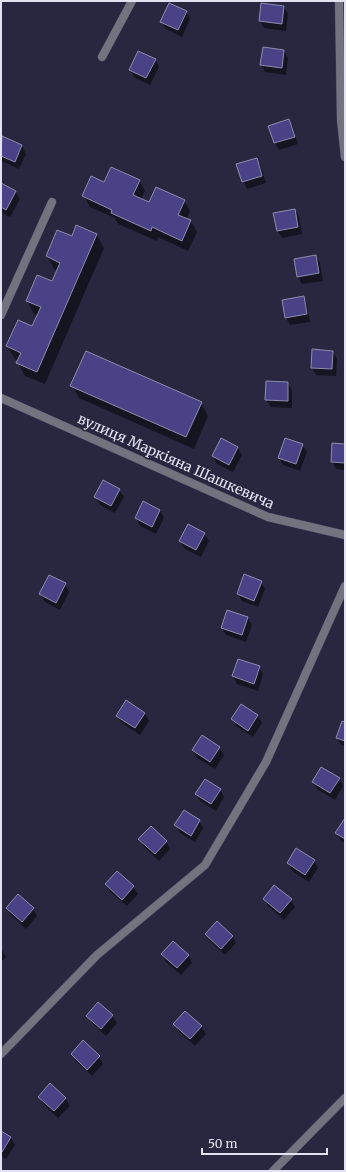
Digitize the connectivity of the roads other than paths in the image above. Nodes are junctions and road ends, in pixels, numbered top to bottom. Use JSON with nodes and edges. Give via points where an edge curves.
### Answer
{"nodes":[{"id":1,"x":132,"y":1,"type":"edge"},
{"id":2,"x":339,"y":1,"type":"edge"},
{"id":3,"x":102,"y":57,"type":"dead end"},
{"id":4,"x":345,"y":157,"type":"edge"},
{"id":5,"x":52,"y":202,"type":"dead end"},
{"id":6,"x":1,"y":315,"type":"edge"},
{"id":7,"x":1,"y":398,"type":"edge"},
{"id":8,"x":345,"y":535,"type":"edge"},
{"id":9,"x":345,"y":586,"type":"edge"},
{"id":10,"x":1,"y":1054,"type":"edge"},
{"id":11,"x":345,"y":1098,"type":"edge"},
{"id":12,"x":273,"y":1171,"type":"edge"}],
"edges":[{"from":1,"to":3,"type":"street"},
{"from":2,"to":4,"type":"street","via":[[340,120]]},
{"from":5,"to":6,"type":"street"},
{"from":7,"to":8,"type":"street","name":"вулиця Маркіяна Шашкевича","via":[[268,517]]},
{"from":9,"to":10,"type":"street","via":[[266,762],[205,865],[97,955]]},
{"from":11,"to":12,"type":"street"}]}
